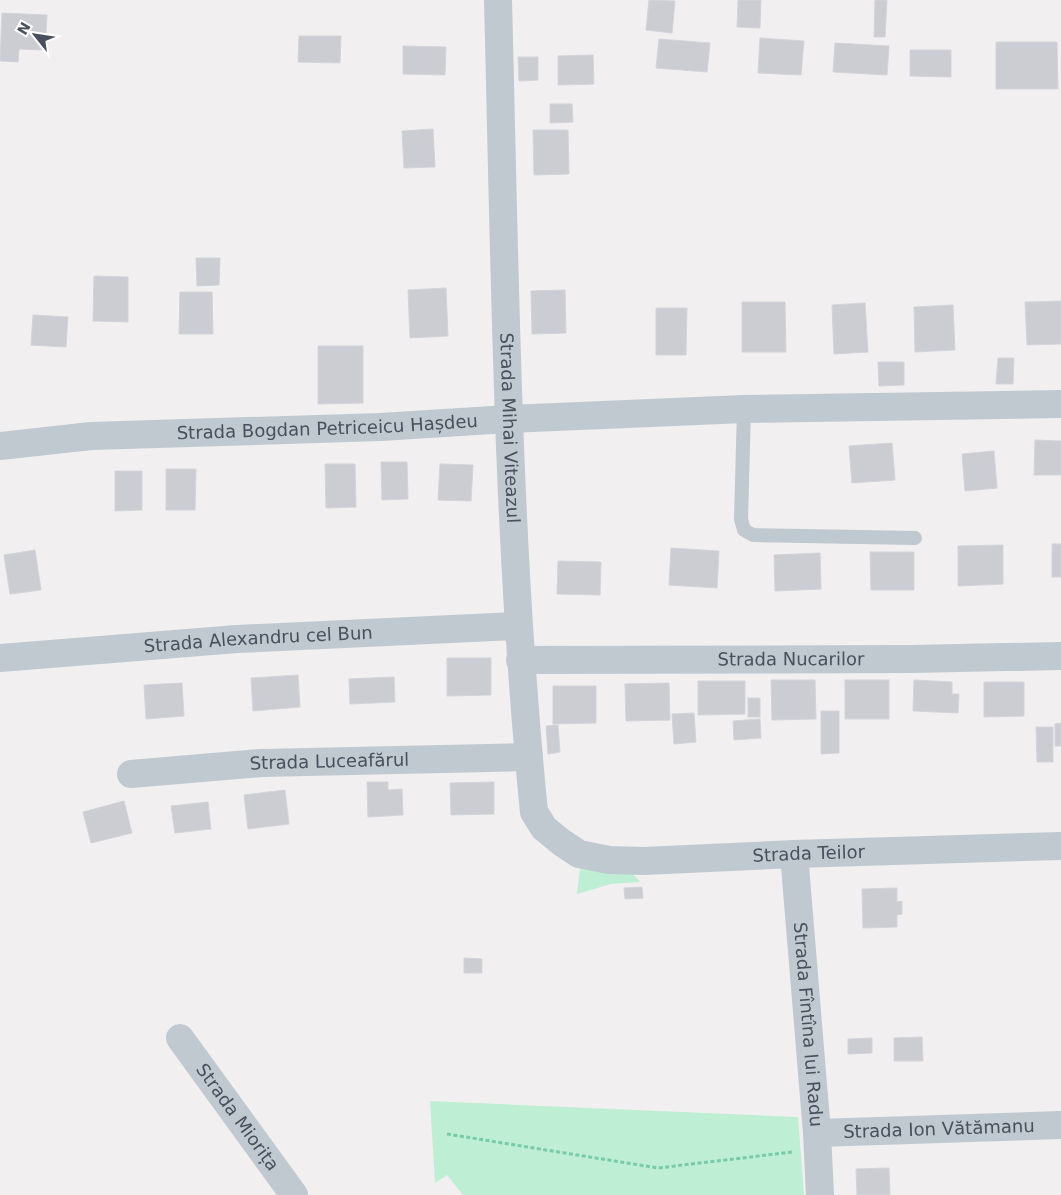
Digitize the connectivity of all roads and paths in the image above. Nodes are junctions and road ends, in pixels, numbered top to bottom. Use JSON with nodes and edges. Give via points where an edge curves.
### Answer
{"nodes":[{"id":1,"x":498,"y":0,"type":"edge"},
{"id":2,"x":1061,"y":404,"type":"edge"},
{"id":3,"x":744,"y":410,"type":"junction"},
{"id":4,"x":508,"y":419,"type":"junction"},
{"id":5,"x":0,"y":446,"type":"edge"},
{"id":6,"x":915,"y":538,"type":"dead end"},
{"id":7,"x":517,"y":626,"type":"junction"},
{"id":8,"x":1061,"y":656,"type":"edge"},
{"id":9,"x":0,"y":658,"type":"edge"},
{"id":10,"x":520,"y":660,"type":"junction"},
{"id":11,"x":529,"y":757,"type":"junction"},
{"id":12,"x":130,"y":774,"type":"dead end"},
{"id":13,"x":561,"y":842,"type":"joint"},
{"id":14,"x":1061,"y":846,"type":"edge"},
{"id":15,"x":794,"y":854,"type":"junction"},
{"id":16,"x":180,"y":1038,"type":"dead end"},
{"id":17,"x":1061,"y":1125,"type":"edge"},
{"id":18,"x":447,"y":1134,"type":"dead end"},
{"id":19,"x":818,"y":1141,"type":"junction"},
{"id":20,"x":294,"y":1195,"type":"edge"},
{"id":21,"x":820,"y":1195,"type":"edge"}],
"edges":[{"from":1,"to":4,"type":"street","name":"Strada Mihai Viteazul"},
{"from":2,"to":3,"type":"street","name":"Strada Bogdan Petriceicu Hașdeu"},
{"from":3,"to":4,"type":"street","name":"Strada Bogdan Petriceicu Hașdeu"},
{"from":3,"to":6,"type":"lane","via":[[741,519],[744,530],[753,535]]},
{"from":4,"to":5,"type":"street","name":"Strada Bogdan Petriceicu Hașdeu","via":[[381,427],[91,436]]},
{"from":4,"to":7,"type":"street","name":"Strada Mihai Viteazul"},
{"from":7,"to":9,"type":"street","name":"Strada Alexandru cel Bun","via":[[237,639]]},
{"from":7,"to":10,"type":"street","name":"Strada Mihai Viteazul"},
{"from":8,"to":10,"type":"street","name":"Strada Nucarilor"},
{"from":10,"to":11,"type":"street","name":"Strada Mihai Viteazul"},
{"from":11,"to":12,"type":"street","name":"Strada Luceafărul","via":[[261,763]]},
{"from":11,"to":13,"type":"street","name":"Strada Mihai Viteazul","via":[[534,812],[544,828]]},
{"from":13,"to":15,"type":"street","name":"Strada Teilor","via":[[579,854],[608,860],[662,861]]},
{"from":14,"to":15,"type":"street","name":"Strada Teilor"},
{"from":15,"to":19,"type":"street","name":"Strada Fîntîna lui Radu"},
{"from":16,"to":20,"type":"street","name":"Strada Miorița"},
{"from":17,"to":19,"type":"street","name":"Strada Ion Vătămanu"},
{"from":18,"to":19,"type":"path","via":[[658,1168]]},
{"from":19,"to":21,"type":"street","name":"Strada Fîntîna lui Radu"}]}
